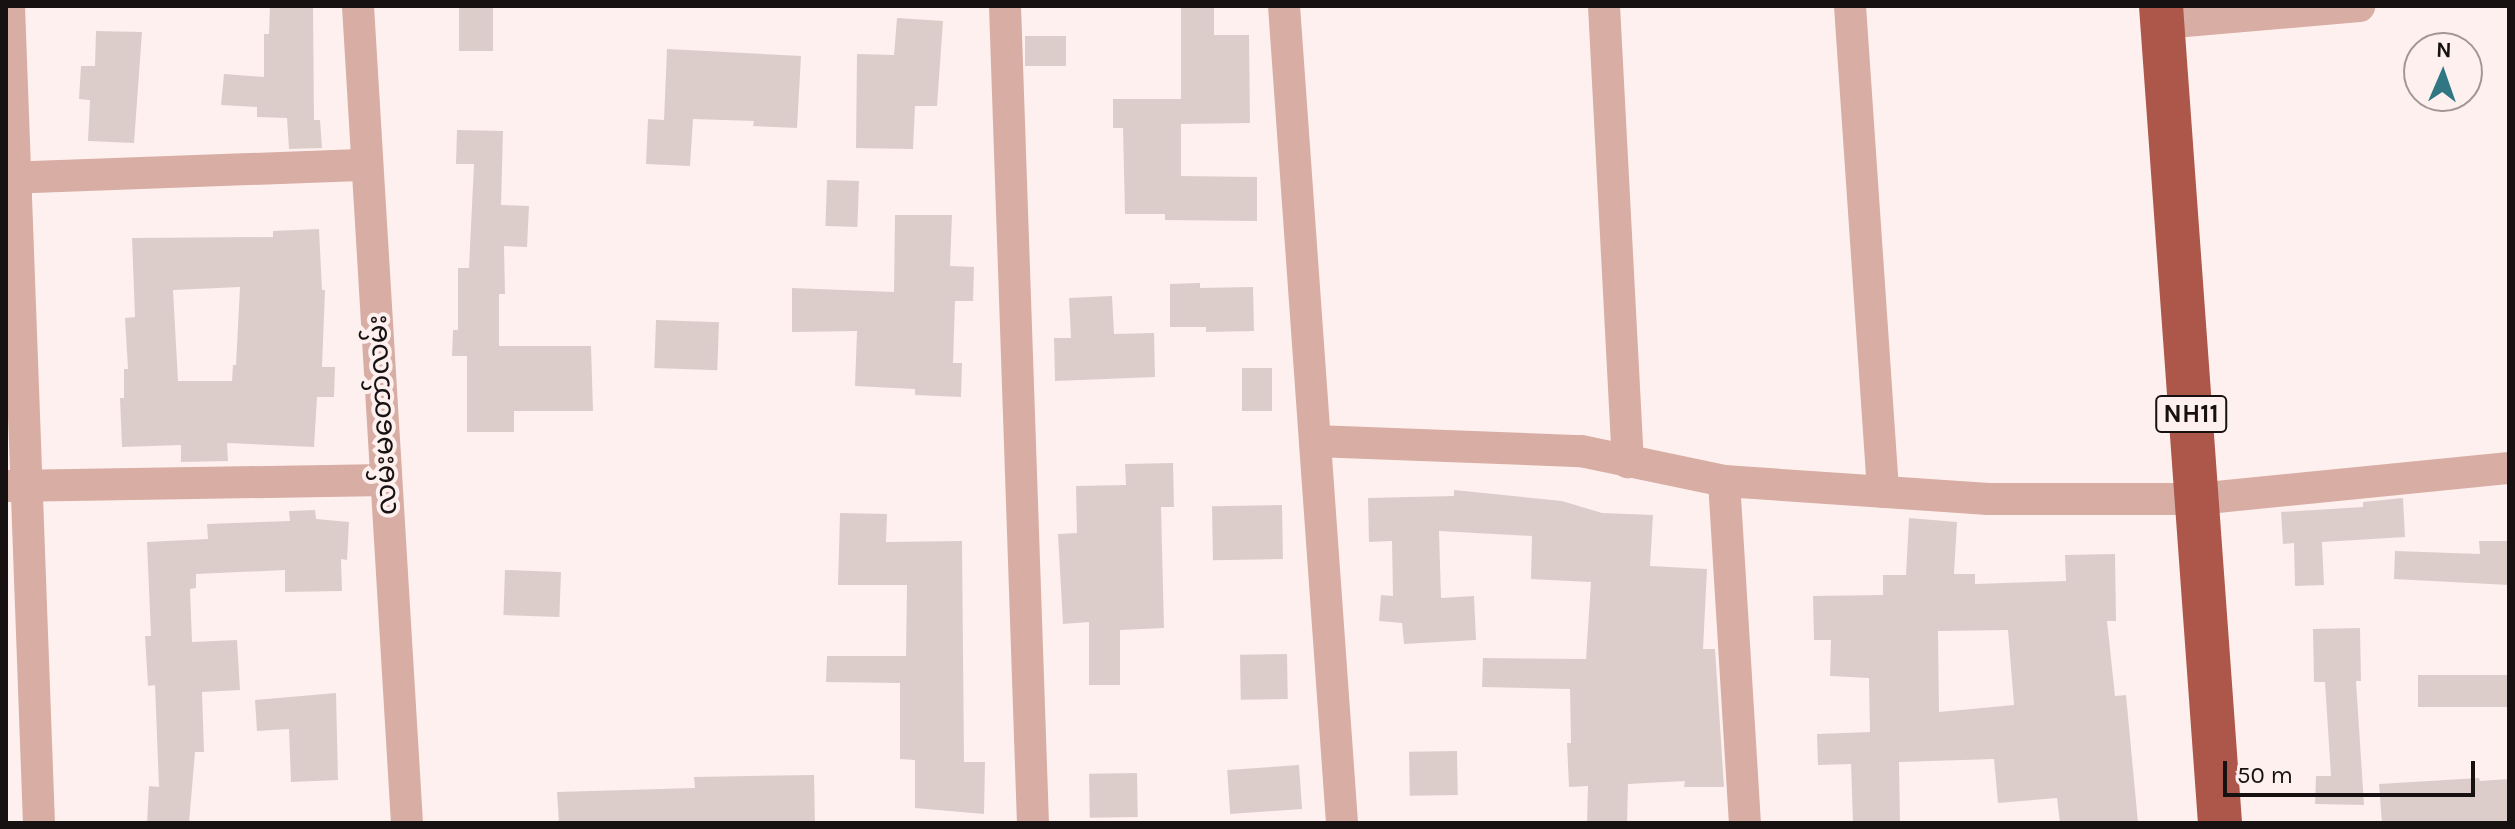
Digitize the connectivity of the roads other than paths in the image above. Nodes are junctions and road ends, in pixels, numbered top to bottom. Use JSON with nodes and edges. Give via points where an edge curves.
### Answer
{"nodes":[{"id":1,"x":9,"y":6,"type":"edge"},
{"id":2,"x":358,"y":6,"type":"edge"},
{"id":3,"x":1005,"y":6,"type":"edge"},
{"id":4,"x":1284,"y":6,"type":"edge"},
{"id":5,"x":1604,"y":6,"type":"edge"},
{"id":6,"x":1850,"y":6,"type":"edge"},
{"id":7,"x":2359,"y":6,"type":"edge"},
{"id":8,"x":2162,"y":14,"type":"edge"},
{"id":9,"x":367,"y":165,"type":"junction"},
{"id":10,"x":11,"y":178,"type":"edge"},
{"id":11,"x":1315,"y":441,"type":"junction"},
{"id":12,"x":1628,"y":462,"type":"junction"},
{"id":13,"x":2509,"y":468,"type":"edge"},
{"id":14,"x":385,"y":480,"type":"junction"},
{"id":15,"x":1724,"y":481,"type":"junction"},
{"id":16,"x":16,"y":486,"type":"edge"},
{"id":17,"x":1883,"y":492,"type":"junction"},
{"id":18,"x":2197,"y":499,"type":"junction"},
{"id":19,"x":39,"y":823,"type":"edge"},
{"id":20,"x":407,"y":823,"type":"edge"},
{"id":21,"x":1033,"y":823,"type":"edge"},
{"id":22,"x":1342,"y":823,"type":"edge"},
{"id":23,"x":1745,"y":823,"type":"edge"},
{"id":24,"x":2220,"y":823,"type":"edge"}],
"edges":[{"from":1,"to":10,"type":"street"},
{"from":2,"to":9,"type":"street","name":"လမ်းမတော်လမ်း"},
{"from":3,"to":21,"type":"street"},
{"from":4,"to":11,"type":"street"},
{"from":5,"to":12,"type":"street"},
{"from":6,"to":17,"type":"street"},
{"from":7,"to":8,"type":"street"},
{"from":8,"to":18,"type":"highway","number":"NH11"},
{"from":9,"to":10,"type":"street"},
{"from":9,"to":14,"type":"street","name":"လမ်းမတော်လမ်း"},
{"from":10,"to":16,"type":"street"},
{"from":11,"to":12,"type":"street","via":[[1581,451]]},
{"from":11,"to":22,"type":"street"},
{"from":12,"to":15,"type":"street"},
{"from":13,"to":18,"type":"street"},
{"from":14,"to":16,"type":"street"},
{"from":14,"to":20,"type":"street","name":"လမ်းမတော်လမ်း"},
{"from":15,"to":17,"type":"street"},
{"from":15,"to":23,"type":"street"},
{"from":16,"to":19,"type":"street"},
{"from":17,"to":18,"type":"street","via":[[1988,499]]},
{"from":18,"to":24,"type":"highway","number":"NH11"}]}
